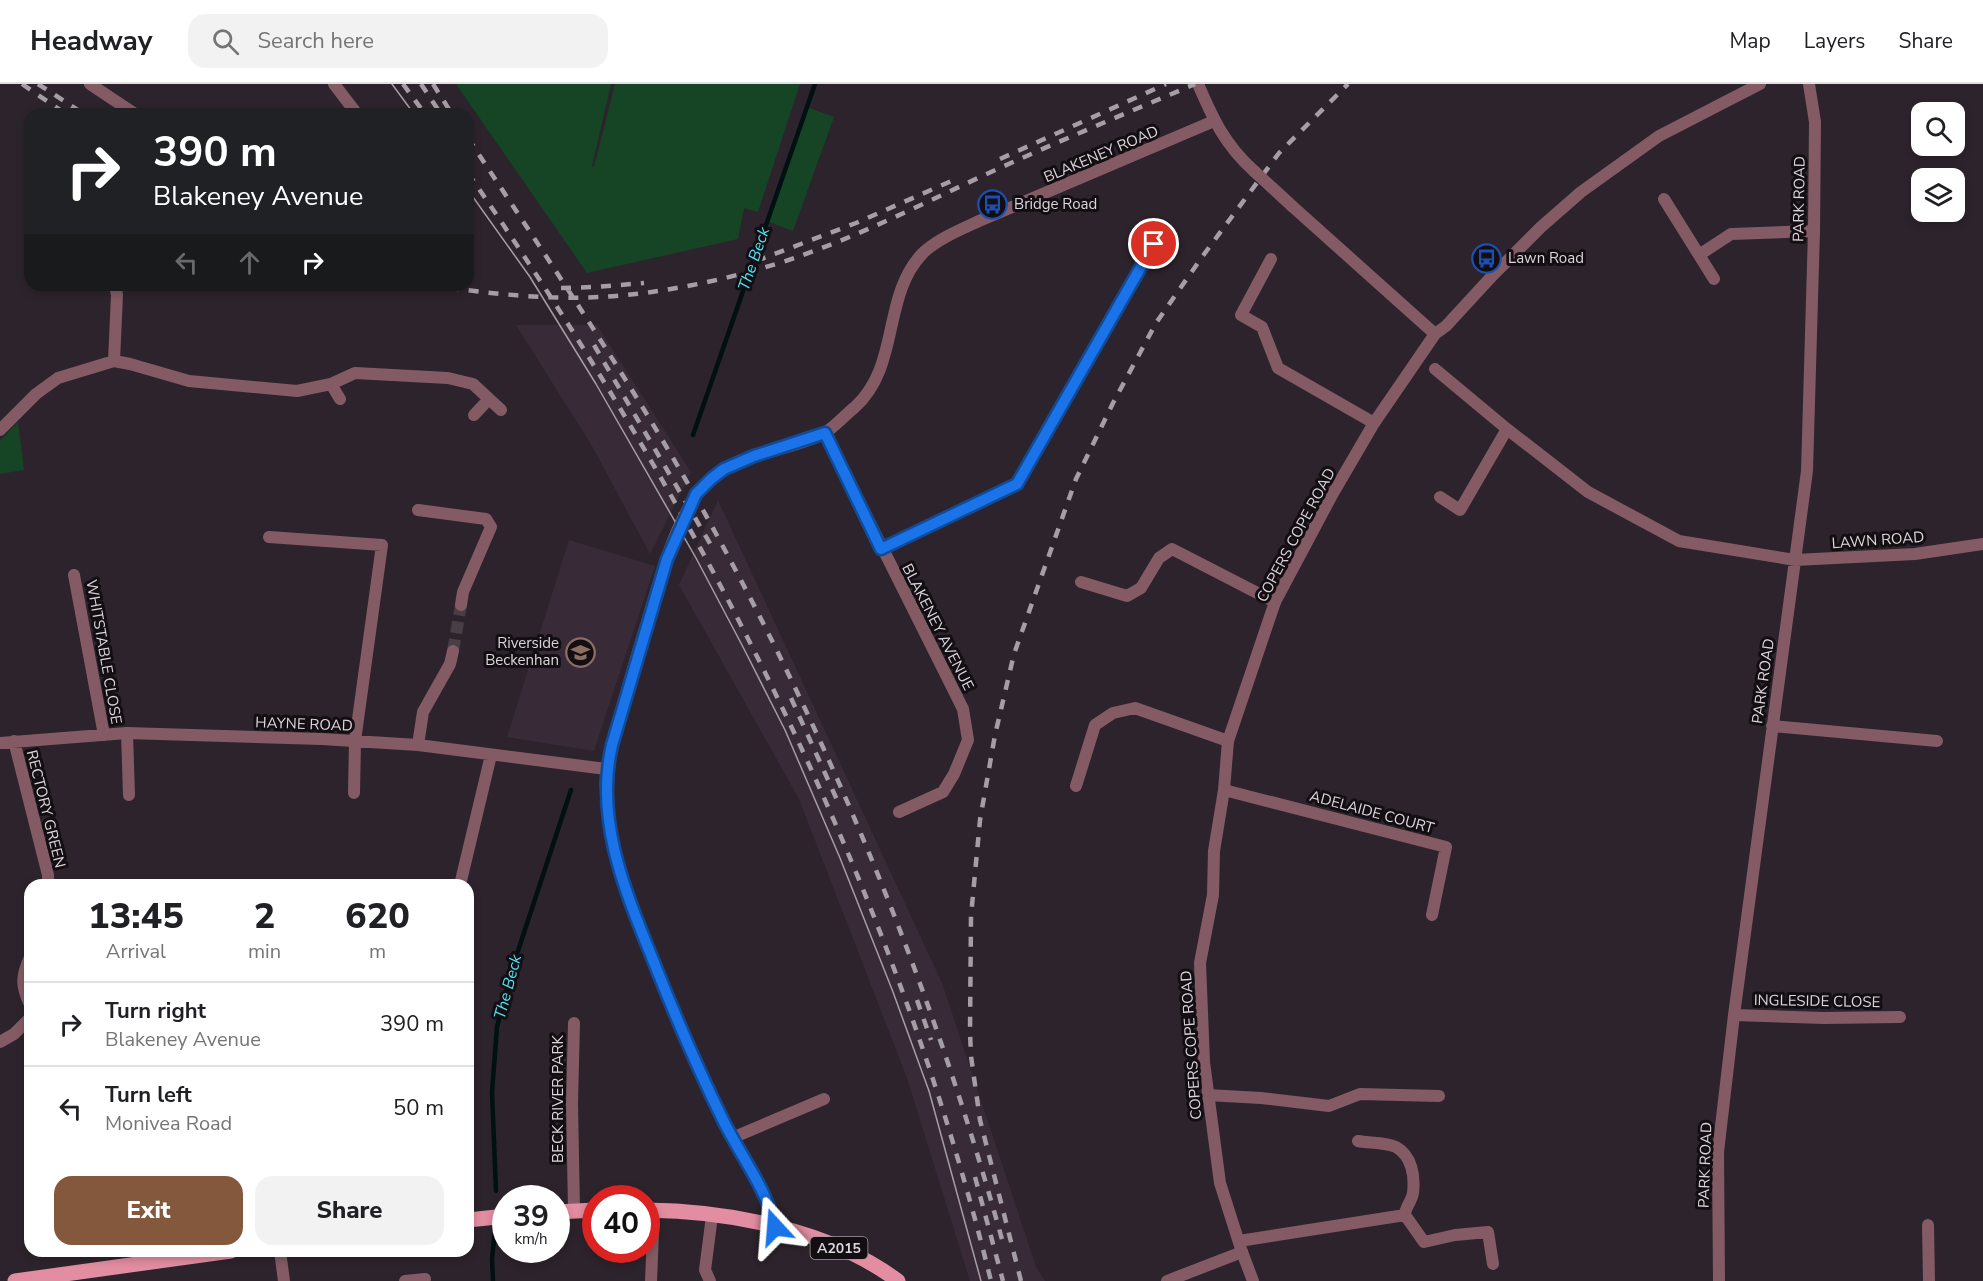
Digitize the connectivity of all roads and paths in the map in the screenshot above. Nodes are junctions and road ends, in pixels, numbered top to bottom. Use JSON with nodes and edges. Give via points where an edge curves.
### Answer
{"nodes":[{"id":1,"x":90,"y":84,"type":"edge"},
{"id":2,"x":334,"y":84,"type":"edge"},
{"id":3,"x":1760,"y":84,"type":"edge"},
{"id":4,"x":1809,"y":84,"type":"edge"},
{"id":5,"x":1199,"y":88,"type":"edge"},
{"id":6,"x":126,"y":108,"type":"edge"},
{"id":7,"x":352,"y":108,"type":"edge"},
{"id":8,"x":1214,"y":121,"type":"junction"},
{"id":9,"x":1664,"y":199,"type":"dead end"},
{"id":10,"x":1814,"y":231,"type":"junction"},
{"id":11,"x":1154,"y":244,"type":"dead end"},
{"id":12,"x":1699,"y":255,"type":"junction"},
{"id":13,"x":1271,"y":259,"type":"dead end"},
{"id":14,"x":1714,"y":279,"type":"dead end"},
{"id":15,"x":116,"y":291,"type":"edge"},
{"id":16,"x":1435,"y":334,"type":"junction"},
{"id":17,"x":114,"y":361,"type":"junction"},
{"id":18,"x":1435,"y":369,"type":"dead end"},
{"id":19,"x":331,"y":384,"type":"junction"},
{"id":20,"x":340,"y":399,"type":"dead end"},
{"id":21,"x":489,"y":399,"type":"junction"},
{"id":22,"x":501,"y":410,"type":"dead end"},
{"id":23,"x":474,"y":416,"type":"dead end"},
{"id":24,"x":1374,"y":423,"type":"junction"},
{"id":25,"x":1507,"y":429,"type":"junction"},
{"id":26,"x":0,"y":430,"type":"edge"},
{"id":27,"x":825,"y":433,"type":"junction"},
{"id":28,"x":1440,"y":497,"type":"dead end"},
{"id":29,"x":418,"y":510,"type":"dead end"},
{"id":30,"x":269,"y":537,"type":"dead end"},
{"id":31,"x":1983,"y":544,"type":"edge"},
{"id":32,"x":881,"y":549,"type":"junction"},
{"id":33,"x":1795,"y":560,"type":"junction"},
{"id":34,"x":74,"y":575,"type":"dead end"},
{"id":35,"x":1080,"y":582,"type":"dead end"},
{"id":36,"x":1275,"y":602,"type":"junction"},
{"id":37,"x":461,"y":605,"type":"tunnel mouth"},
{"id":38,"x":453,"y":651,"type":"tunnel mouth"},
{"id":39,"x":1772,"y":726,"type":"junction"},
{"id":40,"x":127,"y":733,"type":"junction"},
{"id":41,"x":104,"y":735,"type":"junction"},
{"id":42,"x":14,"y":741,"type":"junction"},
{"id":43,"x":355,"y":741,"type":"junction"},
{"id":44,"x":1228,"y":741,"type":"junction"},
{"id":45,"x":1937,"y":741,"type":"dead end"},
{"id":46,"x":0,"y":743,"type":"edge"},
{"id":47,"x":418,"y":745,"type":"junction"},
{"id":48,"x":491,"y":755,"type":"junction"},
{"id":49,"x":606,"y":769,"type":"junction"},
{"id":50,"x":1076,"y":786,"type":"dead end"},
{"id":51,"x":1224,"y":790,"type":"junction"},
{"id":52,"x":354,"y":793,"type":"dead end"},
{"id":53,"x":129,"y":795,"type":"dead end"},
{"id":54,"x":899,"y":812,"type":"dead end"},
{"id":55,"x":48,"y":879,"type":"edge"},
{"id":56,"x":461,"y":879,"type":"edge"},
{"id":57,"x":1432,"y":915,"type":"dead end"},
{"id":58,"x":24,"y":969,"type":"edge"},
{"id":59,"x":24,"y":994,"type":"edge"},
{"id":60,"x":1734,"y":1015,"type":"junction"},
{"id":61,"x":1900,"y":1017,"type":"dead end"},
{"id":62,"x":574,"y":1023,"type":"dead end"},
{"id":63,"x":24,"y":1024,"type":"edge"},
{"id":64,"x":0,"y":1042,"type":"edge"},
{"id":65,"x":1207,"y":1095,"type":"junction"},
{"id":66,"x":1439,"y":1096,"type":"dead end"},
{"id":67,"x":824,"y":1099,"type":"dead end"},
{"id":68,"x":732,"y":1138,"type":"junction"},
{"id":69,"x":1358,"y":1141,"type":"dead end"},
{"id":70,"x":570,"y":1210,"type":"edge"},
{"id":71,"x":574,"y":1210,"type":"junction"},
{"id":72,"x":582,"y":1210,"type":"edge"},
{"id":73,"x":660,"y":1211,"type":"edge"},
{"id":74,"x":1405,"y":1215,"type":"junction"},
{"id":75,"x":712,"y":1216,"type":"junction"},
{"id":76,"x":492,"y":1217,"type":"edge"},
{"id":77,"x":474,"y":1219,"type":"edge"},
{"id":78,"x":1928,"y":1225,"type":"dead end"},
{"id":79,"x":775,"y":1227,"type":"junction"},
{"id":80,"x":1240,"y":1247,"type":"junction"},
{"id":81,"x":170,"y":1257,"type":"edge"},
{"id":82,"x":281,"y":1257,"type":"edge"},
{"id":83,"x":651,"y":1263,"type":"edge"},
{"id":84,"x":1493,"y":1264,"type":"dead end"},
{"id":85,"x":425,"y":1279,"type":"dead end"},
{"id":86,"x":15,"y":1281,"type":"edge"},
{"id":87,"x":284,"y":1281,"type":"edge"},
{"id":88,"x":405,"y":1281,"type":"edge"},
{"id":89,"x":651,"y":1281,"type":"edge"},
{"id":90,"x":710,"y":1281,"type":"edge"},
{"id":91,"x":898,"y":1281,"type":"edge"},
{"id":92,"x":1167,"y":1281,"type":"edge"},
{"id":93,"x":1253,"y":1281,"type":"edge"},
{"id":94,"x":1719,"y":1281,"type":"edge"},
{"id":95,"x":1929,"y":1281,"type":"edge"}],
"edges":[{"from":1,"to":6,"type":"street"},
{"from":2,"to":7,"type":"street"},
{"from":3,"to":16,"type":"street","name":"COPERS COPE ROAD","via":[[1659,136],[1581,192]]},
{"from":4,"to":10,"type":"street","name":"PARK ROAD","via":[[1815,122]]},
{"from":5,"to":8,"type":"street"},
{"from":8,"to":16,"type":"street","bridge":true,"via":[[1234,152]]},
{"from":8,"to":27,"type":"street","name":"BLAKENEY ROAD","via":[[979,221],[922,253],[905,280],[882,368],[863,399]]},
{"from":9,"to":12,"type":"street"},
{"from":10,"to":12,"type":"street","via":[[1731,234]]},
{"from":10,"to":33,"type":"street","name":"PARK ROAD","via":[[1807,471]]},
{"from":11,"to":32,"type":"street","via":[[1017,484]]},
{"from":12,"to":14,"type":"street"},
{"from":13,"to":24,"type":"street","via":[[1241,315],[1262,327],[1278,368]]},
{"from":15,"to":17,"type":"street"},
{"from":16,"to":24,"type":"street","name":"COPERS COPE ROAD"},
{"from":17,"to":19,"type":"street","via":[[189,381],[297,391]]},
{"from":17,"to":26,"type":"street","via":[[58,378]]},
{"from":18,"to":25,"type":"street","name":"LAWN ROAD"},
{"from":19,"to":20,"type":"street"},
{"from":19,"to":21,"type":"street","via":[[355,373],[448,378],[473,384]]},
{"from":21,"to":22,"type":"street"},
{"from":21,"to":23,"type":"street"},
{"from":24,"to":36,"type":"street","name":"COPERS COPE ROAD"},
{"from":25,"to":28,"type":"street","via":[[1460,510]]},
{"from":25,"to":33,"type":"street","name":"LAWN ROAD","via":[[1588,492],[1679,541]]},
{"from":27,"to":32,"type":"street","name":"BLAKENEY AVENUE"},
{"from":27,"to":49,"type":"street","name":"BLAKENEY ROAD","via":[[724,469],[696,494],[667,559]]},
{"from":29,"to":37,"type":"street","via":[[489,521],[491,527]]},
{"from":30,"to":43,"type":"street","via":[[382,545]]},
{"from":31,"to":33,"type":"street","name":"LAWN ROAD","via":[[1915,554]]},
{"from":32,"to":54,"type":"street","name":"BLAKENEY AVENUE","via":[[963,709],[968,740],[943,792]]},
{"from":33,"to":39,"type":"street","name":"PARK ROAD"},
{"from":34,"to":41,"type":"street","name":"WHITSTABLE CLOSE"},
{"from":35,"to":36,"type":"street","via":[[1127,596],[1141,588],[1159,558],[1172,549]]},
{"from":36,"to":44,"type":"street","name":"COPERS COPE ROAD"},
{"from":38,"to":47,"type":"street","via":[[450,664],[423,712]]},
{"from":39,"to":45,"type":"street"},
{"from":39,"to":60,"type":"street","name":"PARK ROAD"},
{"from":40,"to":41,"type":"street","name":"HAYNE ROAD"},
{"from":40,"to":43,"type":"street","name":"HAYNE ROAD"},
{"from":40,"to":53,"type":"street"},
{"from":41,"to":42,"type":"street","name":"HAYNE ROAD"},
{"from":42,"to":46,"type":"street","name":"HAYNE ROAD"},
{"from":42,"to":55,"type":"street","name":"RECTORY GREEN"},
{"from":43,"to":47,"type":"street","name":"HAYNE ROAD"},
{"from":43,"to":52,"type":"street"},
{"from":44,"to":50,"type":"street","via":[[1135,708],[1113,713],[1095,725]]},
{"from":44,"to":51,"type":"street","name":"COPERS COPE ROAD"},
{"from":47,"to":48,"type":"street","name":"HAYNE ROAD"},
{"from":48,"to":49,"type":"street","name":"HAYNE ROAD"},
{"from":48,"to":56,"type":"street"},
{"from":49,"to":68,"type":"street","name":"BLAKENEY ROAD","via":[[606,806],[621,881],[680,1028]]},
{"from":51,"to":57,"type":"street","name":"ADELAIDE COURT","via":[[1446,847]]},
{"from":51,"to":65,"type":"street","name":"COPERS COPE ROAD","via":[[1214,852],[1213,895],[1200,963]]},
{"from":58,"to":59,"type":"street"},
{"from":60,"to":61,"type":"street","name":"INGLESIDE CLOSE"},
{"from":60,"to":94,"type":"street","name":"PARK ROAD","via":[[1718,1152]]},
{"from":62,"to":71,"type":"street","name":"BECK RIVER PARK"},
{"from":63,"to":64,"type":"street"},
{"from":65,"to":66,"type":"street","via":[[1329,1106],[1360,1094]]},
{"from":65,"to":80,"type":"street","name":"COPERS COPE ROAD","via":[[1220,1184]]},
{"from":67,"to":68,"type":"street"},
{"from":68,"to":79,"type":"street","name":"BLAKENEY ROAD","via":[[771,1210]]},
{"from":69,"to":74,"type":"street","via":[[1395,1146],[1408,1158],[1414,1173],[1413,1196]]},
{"from":70,"to":71,"type":"main road"},
{"from":71,"to":72,"type":"main road"},
{"from":73,"to":75,"type":"main road","number":"A2015"},
{"from":74,"to":80,"type":"street"},
{"from":74,"to":84,"type":"street","via":[[1424,1242],[1488,1232]]},
{"from":75,"to":79,"type":"main road","number":"A2015"},
{"from":75,"to":90,"type":"street","via":[[705,1270]]},
{"from":76,"to":77,"type":"main road"},
{"from":78,"to":95,"type":"street"},
{"from":79,"to":91,"type":"main road","number":"A2015","via":[[849,1251]]},
{"from":80,"to":92,"type":"street"},
{"from":80,"to":93,"type":"street","name":"COPERS COPE ROAD"},
{"from":81,"to":86,"type":"main road"},
{"from":82,"to":87,"type":"street"},
{"from":83,"to":89,"type":"street"},
{"from":85,"to":88,"type":"street"}]}
